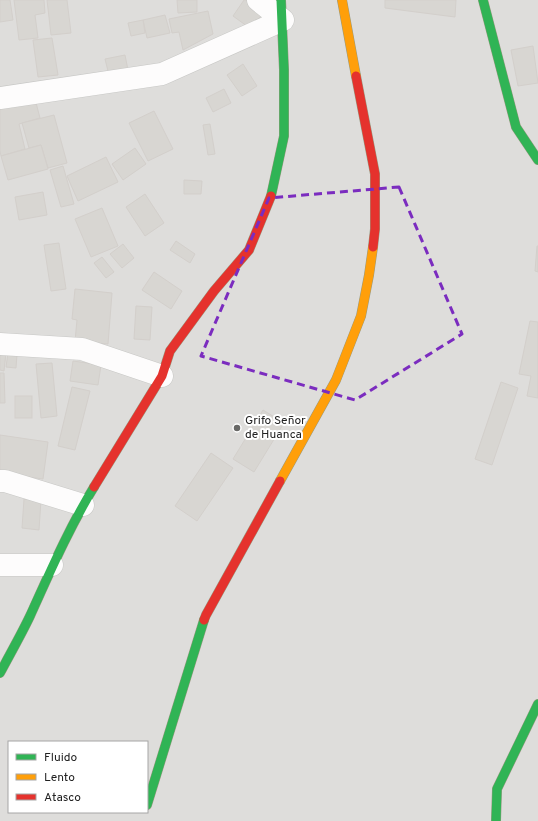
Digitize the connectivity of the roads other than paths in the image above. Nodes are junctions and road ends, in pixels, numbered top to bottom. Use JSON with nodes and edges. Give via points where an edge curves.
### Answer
{"nodes":[{"id":1,"x":258,"y":0,"type":"edge"},
{"id":2,"x":342,"y":0,"type":"edge"},
{"id":3,"x":482,"y":0,"type":"edge"},
{"id":4,"x":282,"y":10,"type":"edge"},
{"id":5,"x":0,"y":98,"type":"edge"},
{"id":6,"x":538,"y":160,"type":"edge"},
{"id":7,"x":0,"y":344,"type":"edge"},
{"id":8,"x":162,"y":376,"type":"junction"},
{"id":9,"x":0,"y":481,"type":"edge"},
{"id":10,"x":83,"y":505,"type":"junction"},
{"id":11,"x":52,"y":564,"type":"junction"},
{"id":12,"x":0,"y":565,"type":"edge"},
{"id":13,"x":0,"y":673,"type":"edge"},
{"id":14,"x":538,"y":704,"type":"edge"},
{"id":15,"x":148,"y":802,"type":"edge"},
{"id":16,"x":496,"y":821,"type":"edge"}],
"edges":[{"from":1,"to":4,"type":"street"},
{"from":2,"to":15,"type":"main road","via":[[375,174],[375,229],[361,316],[336,380],[206,615]]},
{"from":3,"to":6,"type":"main road","via":[[516,127]]},
{"from":4,"to":5,"type":"street","via":[[162,74]]},
{"from":4,"to":8,"type":"main road","via":[[284,136],[270,199],[249,250],[214,291],[170,351]]},
{"from":7,"to":8,"type":"street","via":[[82,349]]},
{"from":8,"to":10,"type":"main road"},
{"from":9,"to":10,"type":"street"},
{"from":10,"to":11,"type":"main road"},
{"from":11,"to":12,"type":"street"},
{"from":11,"to":13,"type":"main road","via":[[29,618]]},
{"from":14,"to":16,"type":"main road","via":[[497,789]]}]}
